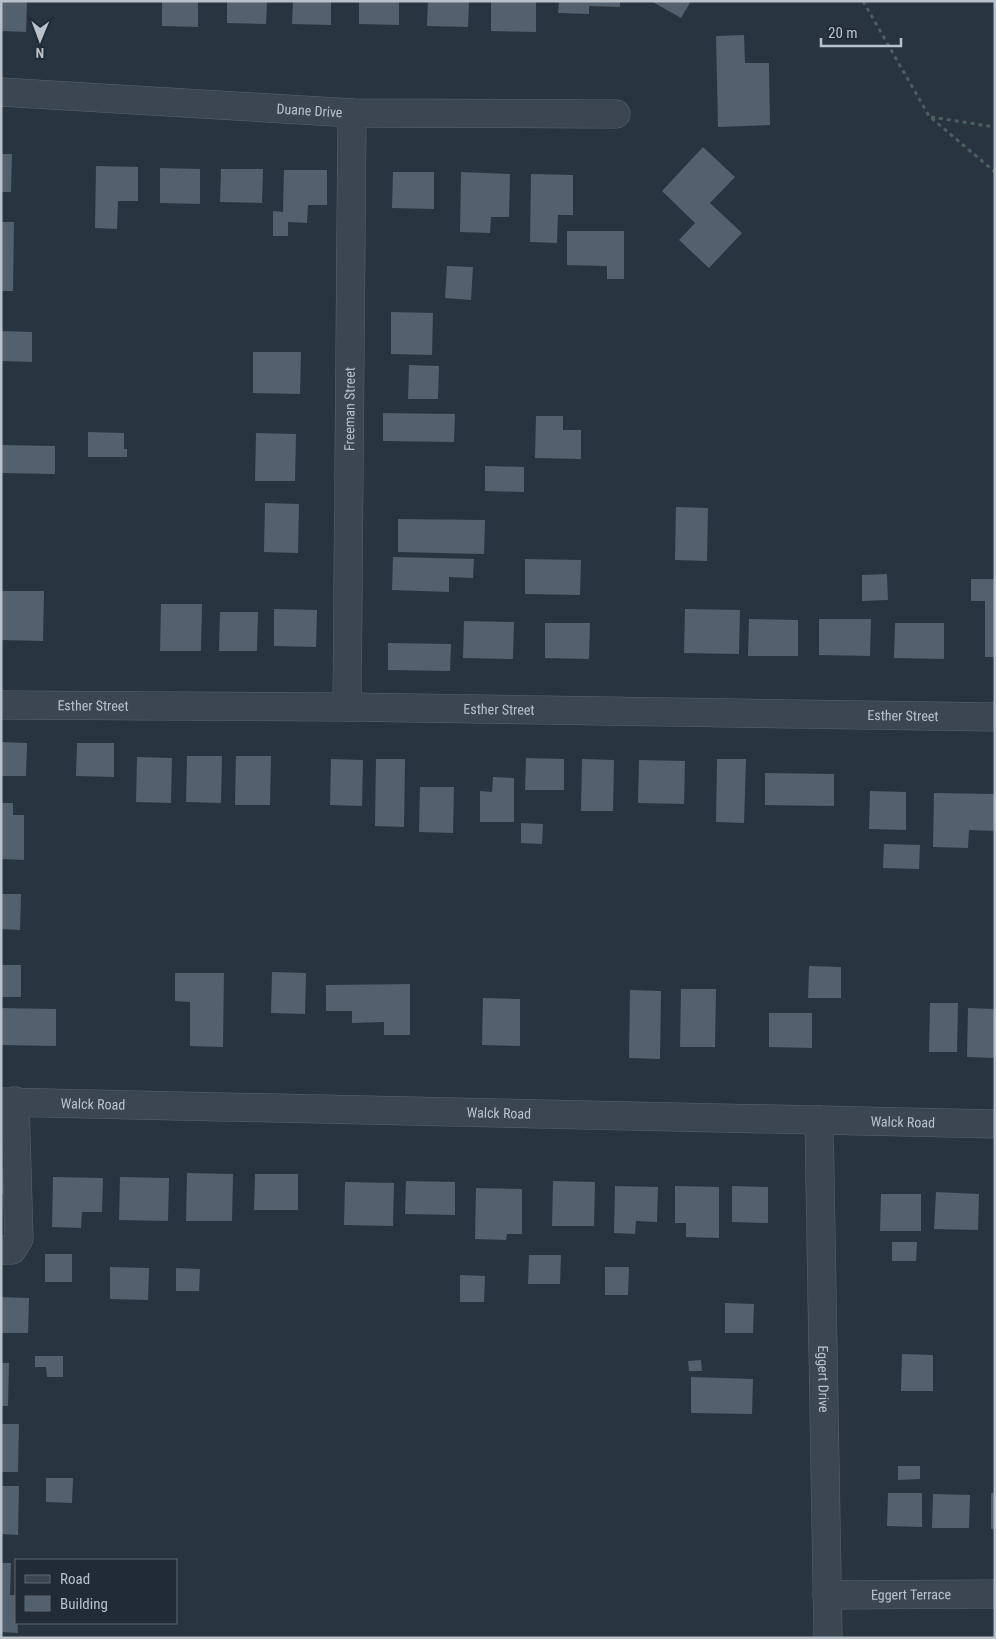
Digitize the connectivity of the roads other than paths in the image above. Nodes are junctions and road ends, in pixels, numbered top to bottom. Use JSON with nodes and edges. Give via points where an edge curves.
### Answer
{"nodes":[{"id":1,"x":1,"y":92,"type":"edge"},
{"id":2,"x":352,"y":113,"type":"junction"},
{"id":3,"x":616,"y":114,"type":"dead end"},
{"id":4,"x":1,"y":705,"type":"edge"},
{"id":5,"x":347,"y":707,"type":"junction"},
{"id":6,"x":995,"y":717,"type":"edge"},
{"id":7,"x":8,"y":1101,"type":"edge"},
{"id":8,"x":819,"y":1120,"type":"junction"},
{"id":9,"x":995,"y":1124,"type":"edge"},
{"id":10,"x":1,"y":1250,"type":"edge"},
{"id":11,"x":995,"y":1594,"type":"edge"},
{"id":12,"x":828,"y":1595,"type":"junction"},
{"id":13,"x":828,"y":1638,"type":"edge"}],
"edges":[{"from":1,"to":2,"type":"street","name":"Duane Drive"},
{"from":2,"to":3,"type":"street","name":"Duane Drive"},
{"from":2,"to":5,"type":"street","name":"Freeman Street"},
{"from":4,"to":5,"type":"street","name":"Esther Street"},
{"from":5,"to":6,"type":"street","name":"Esther Street"},
{"from":7,"to":8,"type":"street","name":"Walck Road"},
{"from":7,"to":10,"type":"street","via":[[19,1239],[12,1250]]},
{"from":8,"to":9,"type":"street","name":"Walck Road"},
{"from":8,"to":12,"type":"street","name":"Eggert Drive"},
{"from":11,"to":12,"type":"street","name":"Eggert Terrace"},
{"from":12,"to":13,"type":"street","name":"Eggert Drive"}]}
